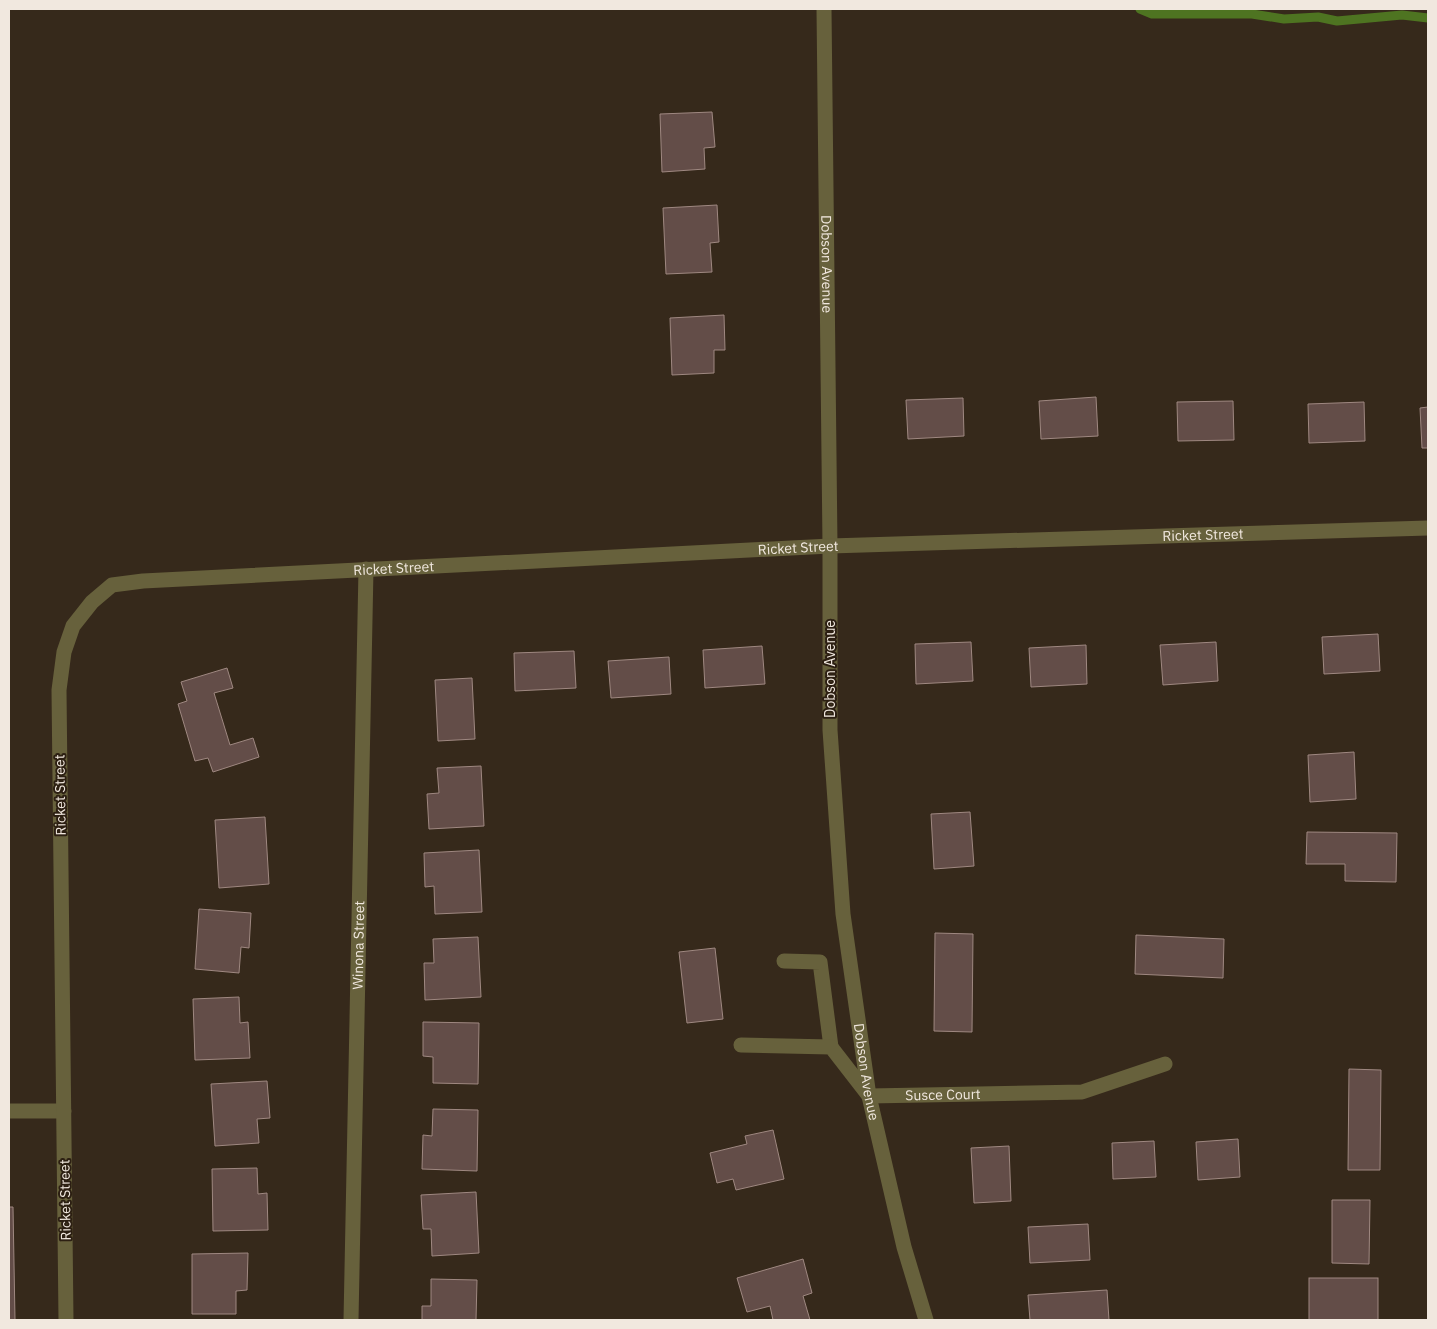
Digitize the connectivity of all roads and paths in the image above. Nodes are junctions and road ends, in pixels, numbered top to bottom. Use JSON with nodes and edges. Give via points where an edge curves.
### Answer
{"nodes":[{"id":1,"x":824,"y":9,"type":"edge"},
{"id":2,"x":1428,"y":528,"type":"edge"},
{"id":3,"x":830,"y":546,"type":"junction"},
{"id":4,"x":366,"y":569,"type":"junction"},
{"id":5,"x":784,"y":961,"type":"dead end"},
{"id":6,"x":742,"y":1045,"type":"dead end"},
{"id":7,"x":831,"y":1047,"type":"junction"},
{"id":8,"x":1165,"y":1064,"type":"dead end"},
{"id":9,"x":869,"y":1096,"type":"junction"},
{"id":10,"x":9,"y":1111,"type":"edge"},
{"id":11,"x":64,"y":1111,"type":"junction"},
{"id":12,"x":66,"y":1320,"type":"edge"},
{"id":13,"x":351,"y":1320,"type":"edge"},
{"id":14,"x":926,"y":1320,"type":"edge"}],
"edges":[{"from":1,"to":3,"type":"street","name":"Dobson Avenue"},
{"from":2,"to":3,"type":"street","name":"Ricket Street"},
{"from":3,"to":4,"type":"street","name":"Ricket Street"},
{"from":3,"to":9,"type":"street","name":"Dobson Avenue","via":[[831,750],[843,914]]},
{"from":4,"to":11,"type":"street","name":"Ricket Street","via":[[112,585],[92,602],[73,626],[64,652],[59,690]]},
{"from":4,"to":13,"type":"street","name":"Winona Street"},
{"from":5,"to":7,"type":"street","via":[[820,962]]},
{"from":6,"to":7,"type":"street"},
{"from":7,"to":9,"type":"street"},
{"from":8,"to":9,"type":"street","name":"Susce Court","via":[[1082,1092]]},
{"from":9,"to":14,"type":"street","name":"Dobson Avenue","via":[[904,1247]]},
{"from":10,"to":11,"type":"street"},
{"from":11,"to":12,"type":"street","name":"Ricket Street"}]}
